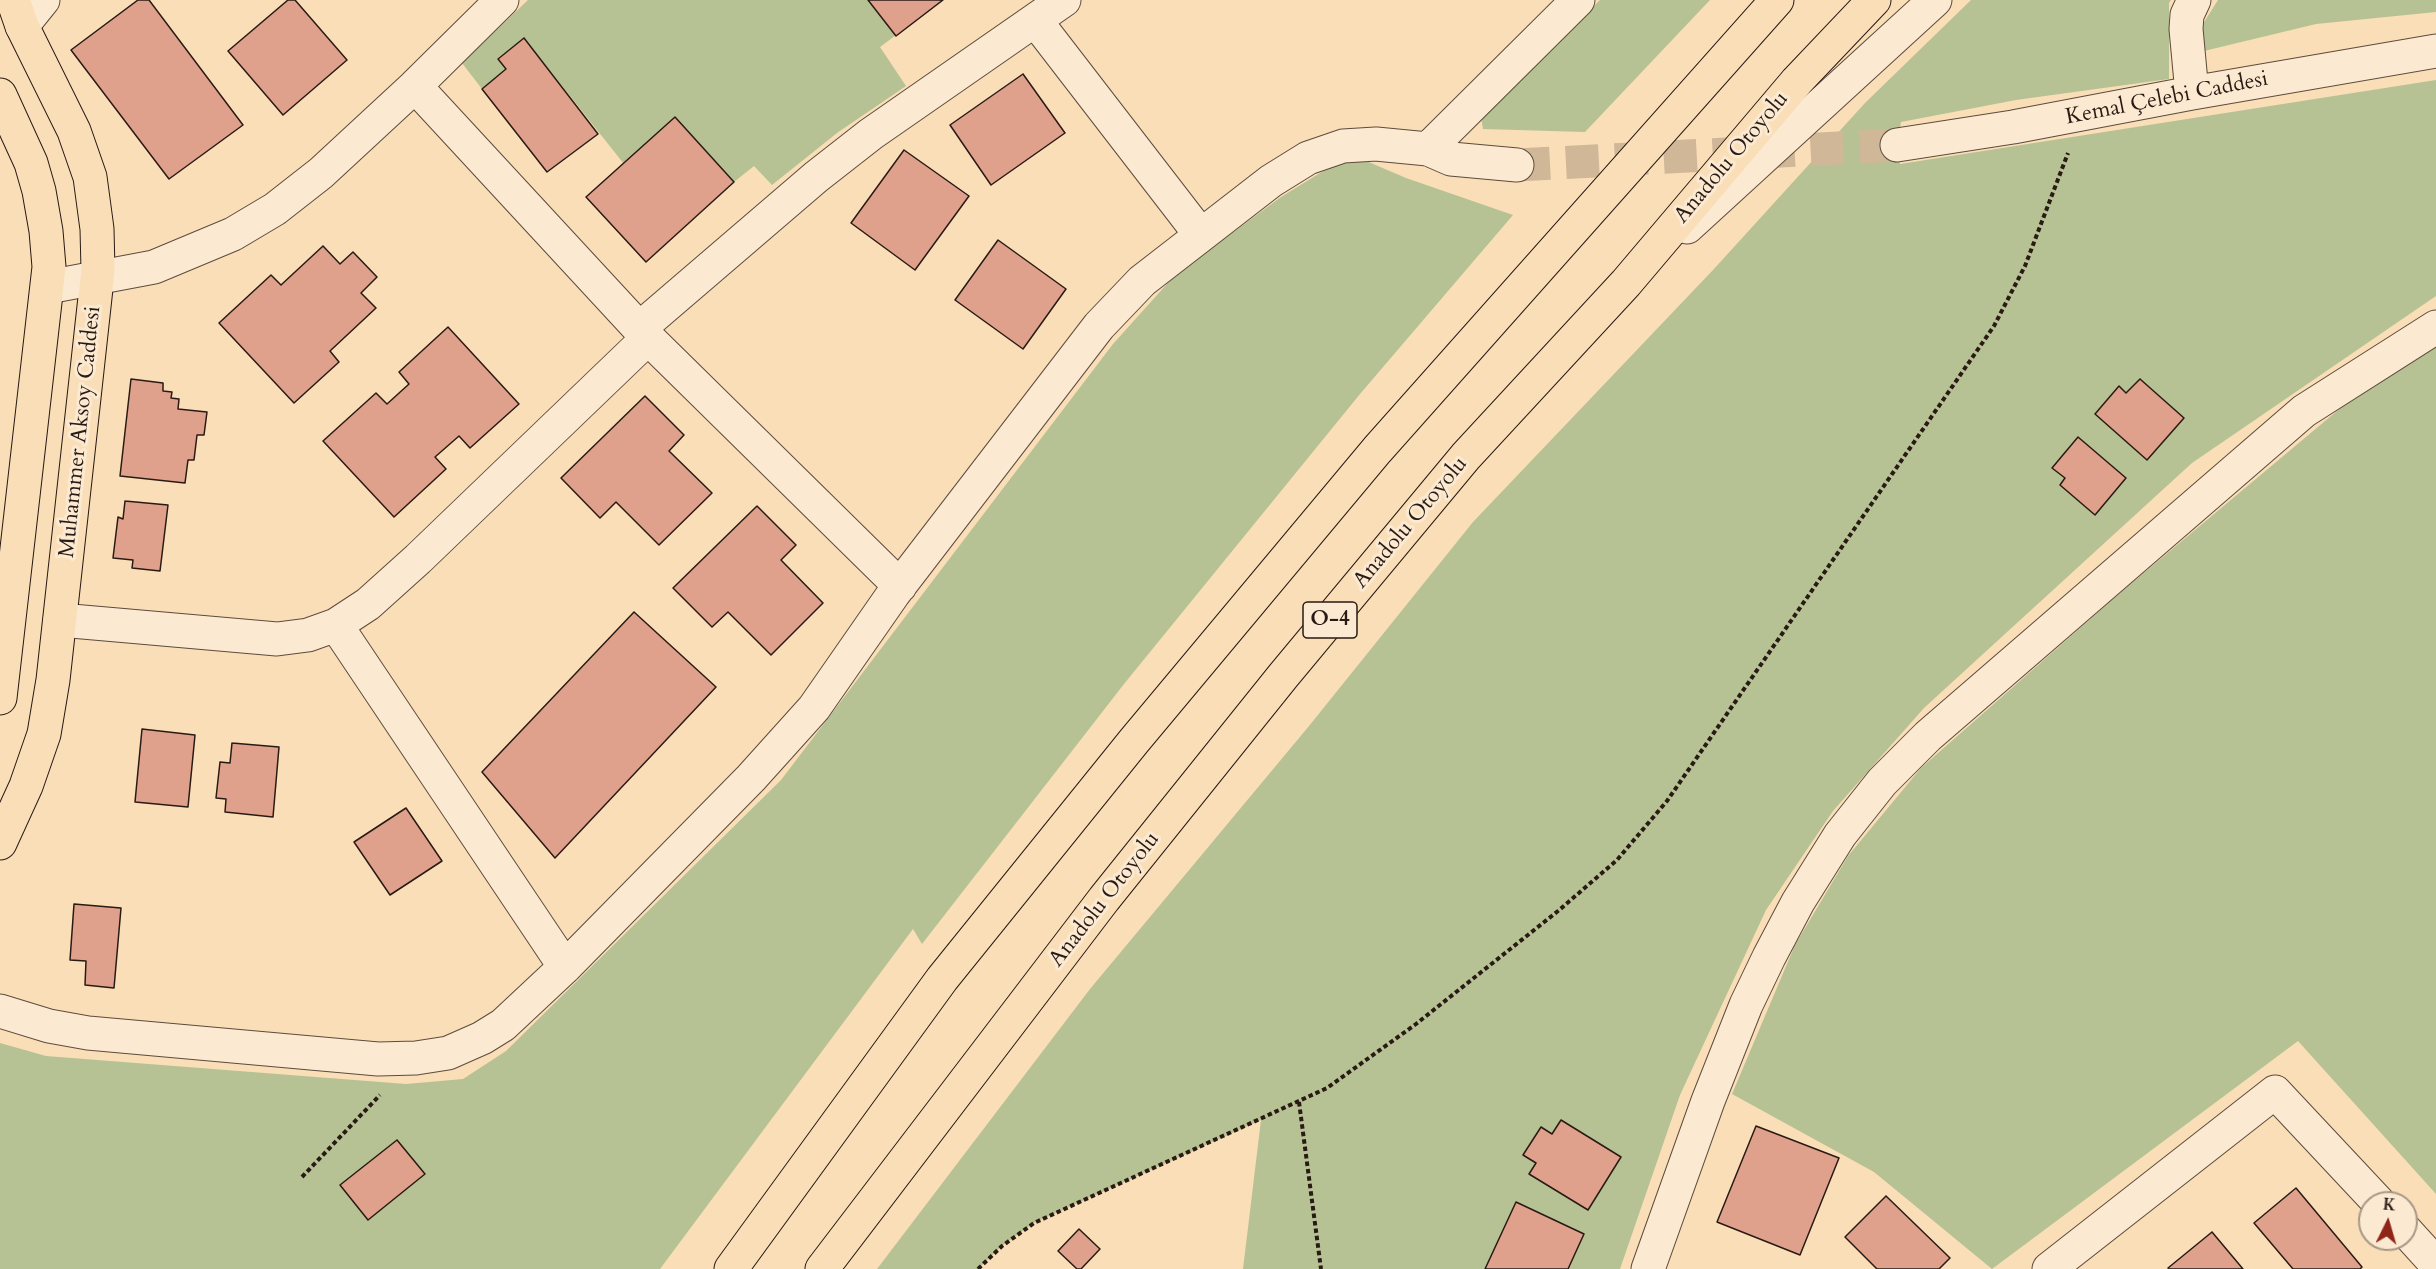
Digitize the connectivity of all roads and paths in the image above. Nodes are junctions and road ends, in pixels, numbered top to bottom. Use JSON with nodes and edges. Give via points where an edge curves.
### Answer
{"nodes":[{"id":1,"x":43,"y":0,"type":"edge"},
{"id":2,"x":502,"y":0,"type":"edge"},
{"id":3,"x":1064,"y":0,"type":"edge"},
{"id":4,"x":1578,"y":0,"type":"edge"},
{"id":5,"x":1777,"y":0,"type":"edge"},
{"id":6,"x":1874,"y":0,"type":"edge"},
{"id":7,"x":1935,"y":0,"type":"edge"},
{"id":8,"x":2194,"y":0,"type":"edge"},
{"id":9,"x":18,"y":13,"type":"edge"},
{"id":10,"x":1035,"y":20,"type":"junction"},
{"id":11,"x":2436,"y":51,"type":"edge"},
{"id":12,"x":415,"y":87,"type":"junction"},
{"id":13,"x":2192,"y":93,"type":"junction"},
{"id":14,"x":0,"y":96,"type":"edge"},
{"id":15,"x":2081,"y":115,"type":"junction"},
{"id":16,"x":1897,"y":145,"type":"tunnel mouth"},
{"id":17,"x":1428,"y":149,"type":"junction"},
{"id":18,"x":1517,"y":165,"type":"tunnel mouth"},
{"id":19,"x":1200,"y":234,"type":"junction"},
{"id":20,"x":97,"y":278,"type":"junction"},
{"id":21,"x":1626,"y":283,"type":"junction"},
{"id":22,"x":48,"y":287,"type":"junction"},
{"id":23,"x":2436,"y":327,"type":"edge"},
{"id":24,"x":644,"y":333,"type":"junction"},
{"id":25,"x":900,"y":586,"type":"junction"},
{"id":26,"x":60,"y":620,"type":"junction"},
{"id":27,"x":336,"y":625,"type":"junction"},
{"id":28,"x":0,"y":698,"type":"edge"},
{"id":29,"x":0,"y":843,"type":"edge"},
{"id":30,"x":565,"y":966,"type":"junction"},
{"id":31,"x":0,"y":1011,"type":"edge"},
{"id":32,"x":416,"y":1058,"type":"junction"},
{"id":33,"x":1299,"y":1102,"type":"junction"},
{"id":34,"x":302,"y":1177,"type":"dead end"},
{"id":35,"x":2368,"y":1191,"type":"edge"},
{"id":36,"x":2418,"y":1245,"type":"edge"},
{"id":37,"x":2436,"y":1264,"type":"edge"},
{"id":38,"x":731,"y":1269,"type":"edge"},
{"id":39,"x":822,"y":1269,"type":"edge"},
{"id":40,"x":978,"y":1269,"type":"edge"},
{"id":41,"x":1321,"y":1269,"type":"edge"},
{"id":42,"x":1648,"y":1269,"type":"edge"},
{"id":43,"x":2049,"y":1269,"type":"edge"}],
"edges":[{"from":1,"to":9,"type":"street"},
{"from":2,"to":12,"type":"street"},
{"from":3,"to":10,"type":"street"},
{"from":4,"to":17,"type":"street"},
{"from":5,"to":38,"type":"main road","via":[[1385,441],[1134,741],[942,979]]},
{"from":6,"to":21,"type":"main road","name":"Anadolu Otoyolu","number":"O-4","via":[[1797,81]]},
{"from":7,"to":21,"type":"street"},
{"from":8,"to":13,"type":"street","via":[[2186,29]]},
{"from":9,"to":20,"type":"main road","name":"Muhammer Aksoy Caddesi","via":[[74,131],[90,177],[97,229]]},
{"from":10,"to":19,"type":"street"},
{"from":10,"to":24,"type":"street","via":[[853,148]]},
{"from":11,"to":13,"type":"street","name":"Kemal Çelebi Caddesi"},
{"from":12,"to":20,"type":"street","via":[[321,173],[267,214],[192,253],[154,267]]},
{"from":12,"to":24,"type":"street"},
{"from":13,"to":15,"type":"street","name":"Kemal Çelebi Caddesi"},
{"from":14,"to":22,"type":"main road","via":[[31,163],[39,191],[46,231]]},
{"from":15,"to":16,"type":"street","name":"Kemal Çelebi Caddesi"},
{"from":15,"to":33,"type":"path","via":[[2034,247],[1994,326],[1668,801],[1617,860],[1558,911],[1370,1059]]},
{"from":17,"to":18,"type":"street","via":[[1451,159]]},
{"from":17,"to":19,"type":"street","via":[[1376,144],[1343,146],[1308,158]]},
{"from":19,"to":25,"type":"street","via":[[1142,281],[1099,326]]},
{"from":20,"to":22,"type":"street"},
{"from":20,"to":26,"type":"main road","name":"Muhammer Aksoy Caddesi"},
{"from":21,"to":39,"type":"main road","name":"Anadolu Otoyolu","number":"O-4","via":[[1466,456],[1283,676],[1096,909]]},
{"from":22,"to":28,"type":"main road"},
{"from":23,"to":42,"type":"street","via":[[2304,411],[1928,736],[1882,782],[1840,835],[1769,957],[1721,1069]]},
{"from":24,"to":25,"type":"street"},
{"from":24,"to":27,"type":"street","via":[[418,559],[368,604]]},
{"from":25,"to":30,"type":"street","via":[[814,708],[751,778]]},
{"from":26,"to":27,"type":"street","via":[[277,639],[308,635]]},
{"from":26,"to":29,"type":"main road","name":"Muhammer Aksoy Caddesi","via":[[44,734]]},
{"from":27,"to":30,"type":"street"},
{"from":30,"to":32,"type":"street","via":[[489,1034],[448,1053]]},
{"from":31,"to":32,"type":"street","via":[[88,1034],[378,1059]]},
{"from":32,"to":34,"type":"path"},
{"from":33,"to":40,"type":"path","via":[[1034,1223]]},
{"from":33,"to":41,"type":"path"},
{"from":35,"to":43,"type":"street","via":[[2275,1092]]},
{"from":36,"to":37,"type":"street"}]}
